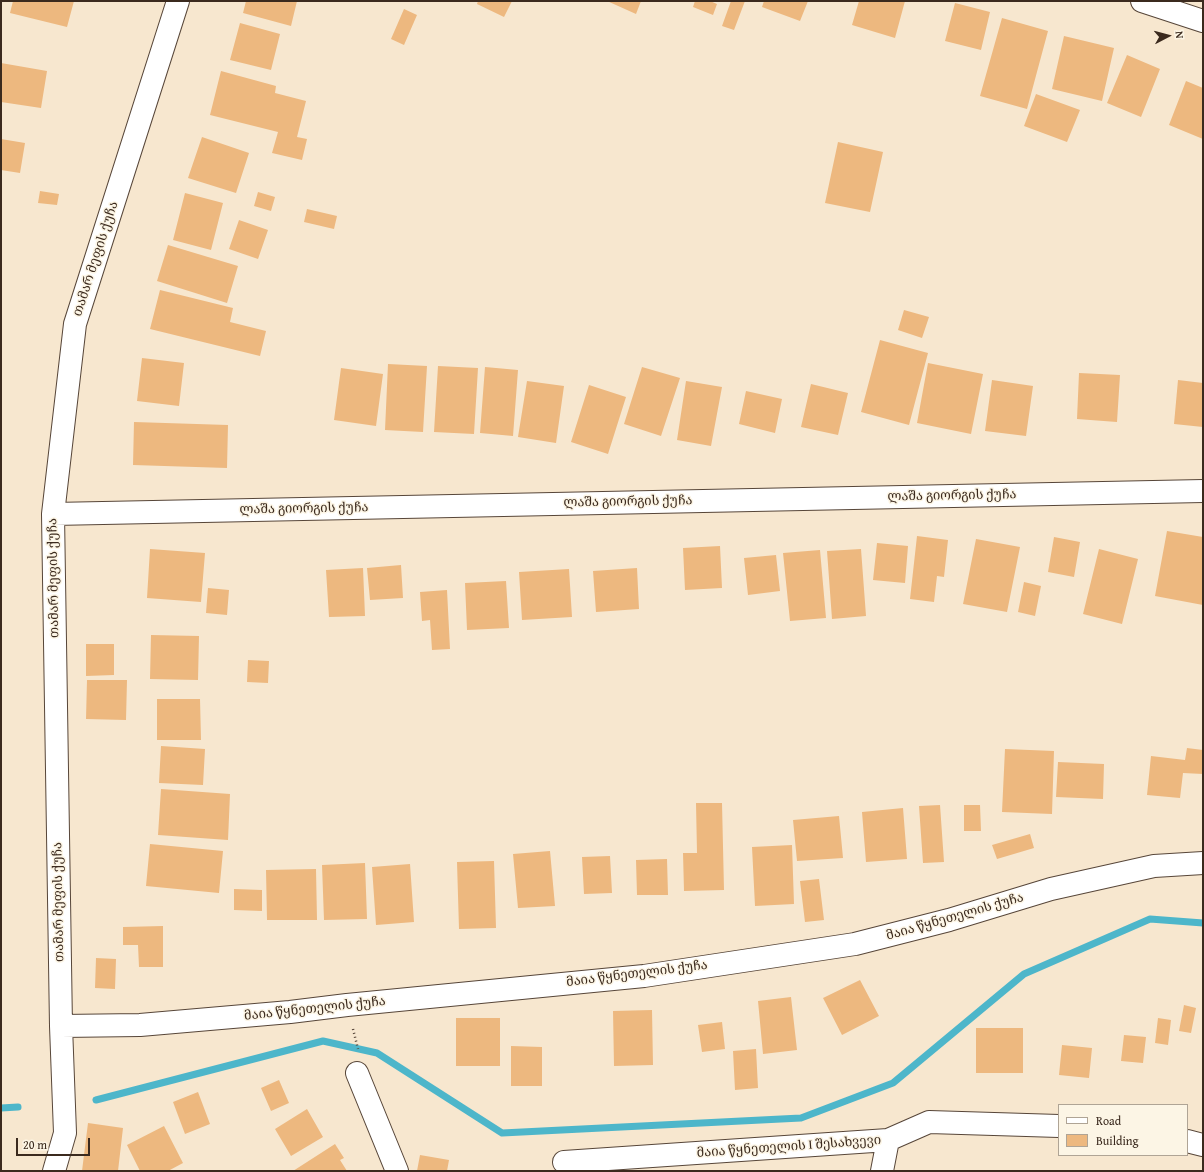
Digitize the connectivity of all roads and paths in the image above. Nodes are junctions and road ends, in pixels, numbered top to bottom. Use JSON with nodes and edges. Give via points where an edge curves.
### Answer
{"nodes":[{"id":1,"x":178,"y":1,"type":"edge"},
{"id":2,"x":1142,"y":1,"type":"edge"},
{"id":3,"x":1203,"y":21,"type":"edge"},
{"id":4,"x":1203,"y":491,"type":"edge"},
{"id":5,"x":53,"y":514,"type":"junction"},
{"id":6,"x":1203,"y":863,"type":"edge"},
{"id":7,"x":61,"y":1026,"type":"junction"},
{"id":8,"x":353,"y":1031,"type":"dead end"},
{"id":9,"x":358,"y":1063,"type":"joint"},
{"id":10,"x":1058,"y":1126,"type":"edge"},
{"id":11,"x":888,"y":1140,"type":"junction"},
{"id":12,"x":1188,"y":1142,"type":"edge"},
{"id":13,"x":1203,"y":1145,"type":"edge"},
{"id":14,"x":564,"y":1162,"type":"dead end"},
{"id":15,"x":54,"y":1171,"type":"edge"},
{"id":16,"x":397,"y":1171,"type":"edge"},
{"id":17,"x":882,"y":1171,"type":"edge"}],
"edges":[{"from":1,"to":5,"type":"street","name":"თამარ მეფის ქუჩა","via":[[76,324]]},
{"from":2,"to":3,"type":"street"},
{"from":4,"to":5,"type":"street","name":"ლაშა გიორგის ქუჩა"},
{"from":5,"to":7,"type":"street","name":"თამარ მეფის ქუჩა"},
{"from":6,"to":7,"type":"street","name":"მაია წყნეთელის ქუჩა","via":[[1154,866],[1059,887],[949,920],[855,944],[652,974],[266,1014],[140,1025]]},
{"from":7,"to":15,"type":"street","name":"თამარ მეფის ქუჩა","via":[[65,1133]]},
{"from":8,"to":9,"type":"path"},
{"from":9,"to":16,"type":"street"},
{"from":10,"to":11,"type":"street","name":"მაია წყნეთელის I შესახვევი","via":[[929,1122]]},
{"from":11,"to":14,"type":"street","name":"მაია წყნეთელის I შესახვევი"},
{"from":11,"to":17,"type":"street"},
{"from":12,"to":13,"type":"street"}]}
